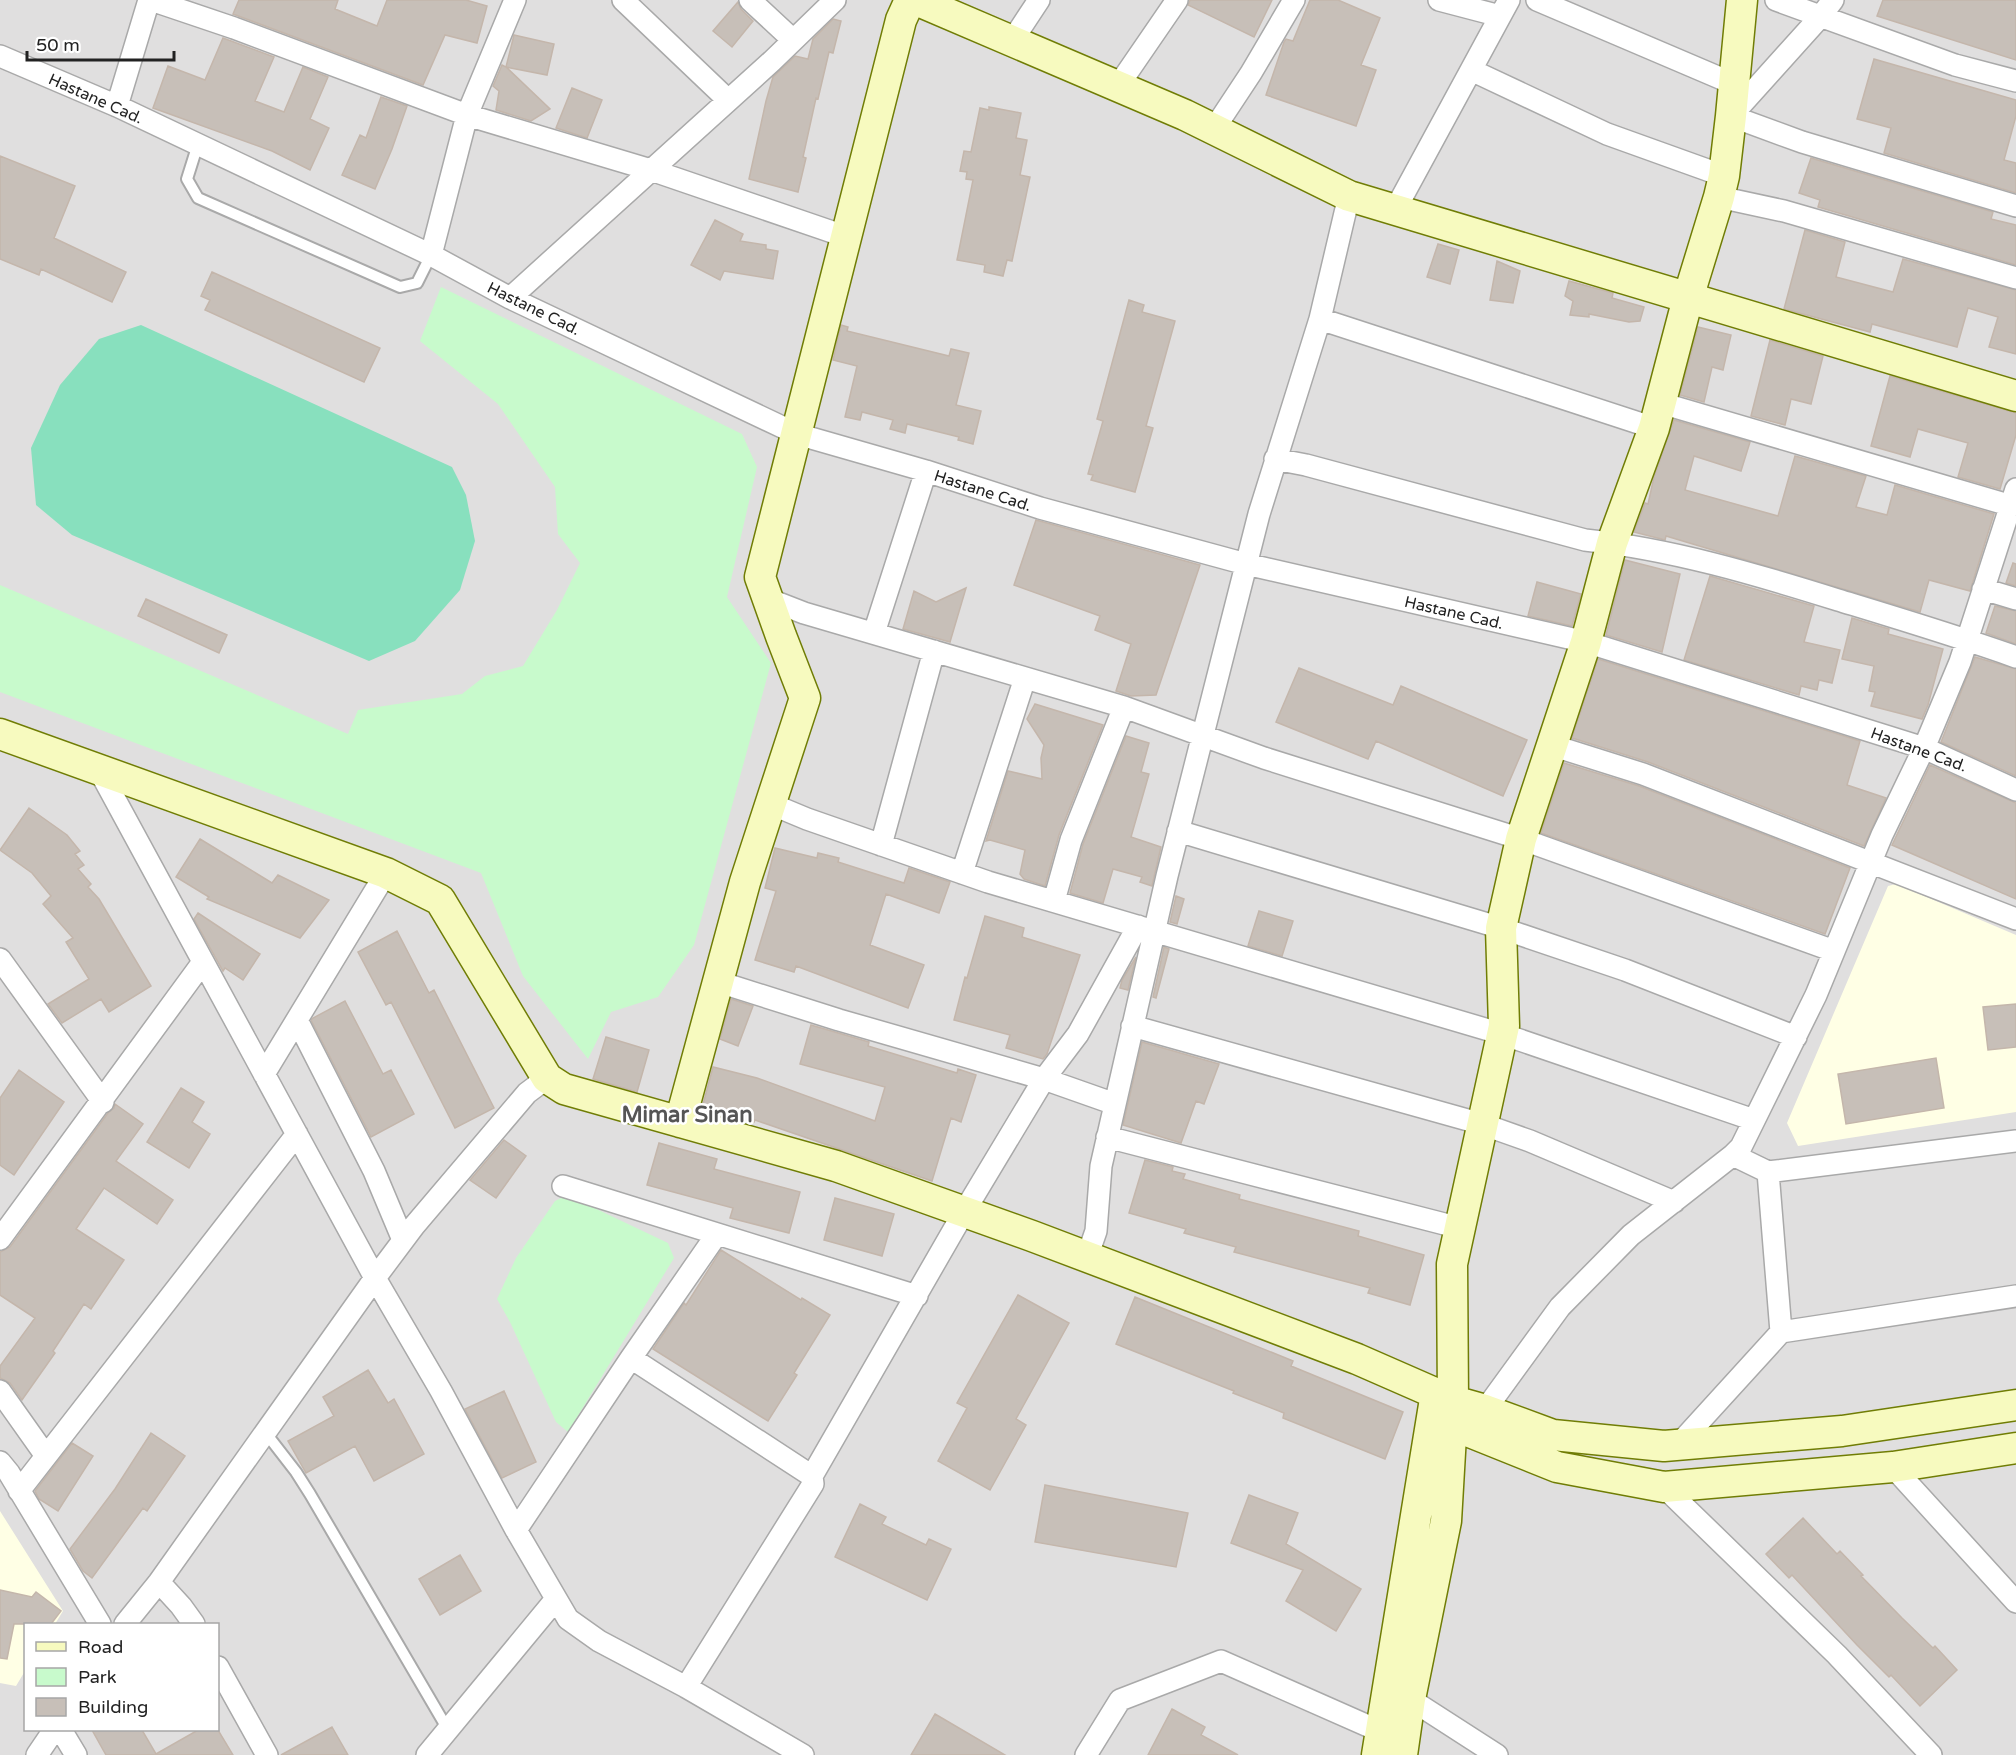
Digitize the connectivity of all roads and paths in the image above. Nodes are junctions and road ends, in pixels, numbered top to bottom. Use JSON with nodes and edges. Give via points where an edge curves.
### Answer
{"nodes":[{"id":1,"x":150,"y":0,"type":"edge"},
{"id":2,"x":623,"y":0,"type":"edge"},
{"id":3,"x":750,"y":0,"type":"edge"},
{"id":4,"x":835,"y":0,"type":"edge"},
{"id":5,"x":910,"y":0,"type":"edge"},
{"id":6,"x":916,"y":0,"type":"edge"},
{"id":7,"x":1039,"y":0,"type":"edge"},
{"id":8,"x":1177,"y":0,"type":"edge"},
{"id":9,"x":1294,"y":0,"type":"edge"},
{"id":10,"x":1439,"y":0,"type":"edge"},
{"id":11,"x":1537,"y":0,"type":"edge"},
{"id":12,"x":1742,"y":0,"type":"edge"},
{"id":13,"x":1776,"y":0,"type":"edge"},
{"id":14,"x":508,"y":2,"type":"edge"},
{"id":15,"x":1505,"y":8,"type":"edge"},
{"id":16,"x":1827,"y":8,"type":"edge"},
{"id":17,"x":793,"y":40,"type":"junction"},
{"id":18,"x":1012,"y":41,"type":"junction"},
{"id":19,"x":0,"y":56,"type":"edge"},
{"id":20,"x":1471,"y":70,"type":"junction"},
{"id":21,"x":2016,"y":81,"type":"edge"},
{"id":22,"x":1734,"y":84,"type":"junction"},
{"id":23,"x":1118,"y":86,"type":"junction"},
{"id":24,"x":728,"y":100,"type":"junction"},
{"id":25,"x":117,"y":106,"type":"junction"},
{"id":26,"x":467,"y":115,"type":"junction"},
{"id":27,"x":1731,"y":116,"type":"junction"},
{"id":28,"x":1214,"y":129,"type":"junction"},
{"id":29,"x":198,"y":144,"type":"junction"},
{"id":30,"x":651,"y":170,"type":"junction"},
{"id":31,"x":1722,"y":186,"type":"junction"},
{"id":32,"x":1349,"y":196,"type":"junction"},
{"id":33,"x":2016,"y":206,"type":"edge"},
{"id":34,"x":1395,"y":210,"type":"junction"},
{"id":35,"x":847,"y":237,"type":"junction"},
{"id":36,"x":431,"y":255,"type":"junction"},
{"id":37,"x":2016,"y":278,"type":"edge"},
{"id":38,"x":510,"y":298,"type":"junction"},
{"id":39,"x":1688,"y":298,"type":"junction"},
{"id":40,"x":1320,"y":319,"type":"junction"},
{"id":41,"x":2016,"y":396,"type":"edge"},
{"id":42,"x":1658,"y":415,"type":"junction"},
{"id":43,"x":797,"y":434,"type":"junction"},
{"id":44,"x":1275,"y":459,"type":"junction"},
{"id":45,"x":926,"y":471,"type":"junction"},
{"id":46,"x":2013,"y":507,"type":"edge"},
{"id":47,"x":1612,"y":543,"type":"junction"},
{"id":48,"x":1246,"y":564,"type":"junction"},
{"id":49,"x":1983,"y":589,"type":"junction"},
{"id":50,"x":768,"y":599,"type":"junction"},
{"id":51,"x":2016,"y":599,"type":"edge"},
{"id":52,"x":874,"y":633,"type":"junction"},
{"id":53,"x":1966,"y":639,"type":"junction"},
{"id":54,"x":1586,"y":642,"type":"junction"},
{"id":55,"x":934,"y":651,"type":"junction"},
{"id":56,"x":2016,"y":657,"type":"edge"},
{"id":57,"x":1025,"y":678,"type":"junction"},
{"id":58,"x":1124,"y":707,"type":"junction"},
{"id":59,"x":0,"y":734,"type":"edge"},
{"id":60,"x":1202,"y":736,"type":"junction"},
{"id":61,"x":1551,"y":745,"type":"junction"},
{"id":62,"x":1924,"y":748,"type":"junction"},
{"id":63,"x":99,"y":770,"type":"junction"},
{"id":64,"x":2016,"y":790,"type":"edge"},
{"id":65,"x":771,"y":804,"type":"junction"},
{"id":66,"x":1178,"y":831,"type":"junction"},
{"id":67,"x":1521,"y":839,"type":"junction"},
{"id":68,"x":881,"y":845,"type":"junction"},
{"id":69,"x":1870,"y":864,"type":"junction"},
{"id":70,"x":386,"y":873,"type":"junction"},
{"id":71,"x":962,"y":873,"type":"junction"},
{"id":72,"x":1054,"y":901,"type":"junction"},
{"id":73,"x":2016,"y":919,"type":"edge"},
{"id":74,"x":1146,"y":928,"type":"junction"},
{"id":75,"x":1502,"y":928,"type":"junction"},
{"id":76,"x":1834,"y":951,"type":"junction"},
{"id":77,"x":0,"y":959,"type":"edge"},
{"id":78,"x":203,"y":962,"type":"junction"},
{"id":79,"x":719,"y":982,"type":"junction"},
{"id":80,"x":297,"y":1020,"type":"junction"},
{"id":81,"x":1132,"y":1026,"type":"junction"},
{"id":82,"x":1502,"y":1034,"type":"junction"},
{"id":83,"x":1796,"y":1037,"type":"junction"},
{"id":84,"x":264,"y":1074,"type":"junction"},
{"id":85,"x":547,"y":1078,"type":"junction"},
{"id":86,"x":1044,"y":1079,"type":"junction"},
{"id":87,"x":103,"y":1102,"type":"junction"},
{"id":88,"x":1115,"y":1104,"type":"junction"},
{"id":89,"x":1754,"y":1120,"type":"junction"},
{"id":90,"x":680,"y":1122,"type":"junction"},
{"id":91,"x":1482,"y":1124,"type":"junction"},
{"id":92,"x":297,"y":1134,"type":"junction"},
{"id":93,"x":1107,"y":1137,"type":"junction"},
{"id":94,"x":2016,"y":1141,"type":"edge"},
{"id":95,"x":1733,"y":1155,"type":"junction"},
{"id":96,"x":1768,"y":1172,"type":"junction"},
{"id":97,"x":563,"y":1186,"type":"dead end"},
{"id":98,"x":1674,"y":1202,"type":"junction"},
{"id":99,"x":964,"y":1212,"type":"junction"},
{"id":100,"x":1460,"y":1228,"type":"junction"},
{"id":101,"x":717,"y":1234,"type":"junction"},
{"id":102,"x":0,"y":1239,"type":"edge"},
{"id":103,"x":403,"y":1240,"type":"junction"},
{"id":104,"x":1087,"y":1257,"type":"junction"},
{"id":105,"x":375,"y":1278,"type":"junction"},
{"id":106,"x":917,"y":1296,"type":"junction"},
{"id":107,"x":2016,"y":1296,"type":"edge"},
{"id":108,"x":1781,"y":1332,"type":"junction"},
{"id":109,"x":631,"y":1358,"type":"junction"},
{"id":110,"x":0,"y":1391,"type":"edge"},
{"id":111,"x":2016,"y":1406,"type":"edge"},
{"id":112,"x":1443,"y":1409,"type":"junction"},
{"id":113,"x":1485,"y":1410,"type":"junction"},
{"id":114,"x":265,"y":1432,"type":"junction"},
{"id":115,"x":1679,"y":1444,"type":"junction"},
{"id":116,"x":2016,"y":1448,"type":"edge"},
{"id":117,"x":46,"y":1456,"type":"junction"},
{"id":118,"x":0,"y":1462,"type":"edge"},
{"id":119,"x":1893,"y":1467,"type":"junction"},
{"id":120,"x":812,"y":1476,"type":"junction"},
{"id":121,"x":1664,"y":1487,"type":"junction"},
{"id":122,"x":19,"y":1491,"type":"junction"},
{"id":123,"x":516,"y":1530,"type":"junction"},
{"id":124,"x":159,"y":1582,"type":"junction"},
{"id":125,"x":556,"y":1599,"type":"junction"},
{"id":126,"x":2016,"y":1602,"type":"edge"},
{"id":127,"x":99,"y":1623,"type":"edge"},
{"id":128,"x":126,"y":1623,"type":"edge"},
{"id":129,"x":193,"y":1623,"type":"edge"},
{"id":130,"x":219,"y":1669,"type":"edge"},
{"id":131,"x":686,"y":1687,"type":"junction"},
{"id":132,"x":1410,"y":1699,"type":"junction"},
{"id":133,"x":447,"y":1728,"type":"junction"},
{"id":134,"x":53,"y":1731,"type":"edge"},
{"id":135,"x":62,"y":1731,"type":"edge"},
{"id":136,"x":1391,"y":1746,"type":"edge"},
{"id":137,"x":37,"y":1755,"type":"edge"},
{"id":138,"x":76,"y":1755,"type":"edge"},
{"id":139,"x":267,"y":1755,"type":"edge"},
{"id":140,"x":427,"y":1755,"type":"edge"},
{"id":141,"x":802,"y":1755,"type":"edge"},
{"id":142,"x":1086,"y":1755,"type":"edge"},
{"id":143,"x":1497,"y":1755,"type":"edge"},
{"id":144,"x":1931,"y":1755,"type":"edge"}],
"edges":[{"from":1,"to":25,"type":"street"},
{"from":1,"to":26,"type":"street"},
{"from":2,"to":24,"type":"street"},
{"from":3,"to":17,"type":"street"},
{"from":4,"to":17,"type":"street"},
{"from":5,"to":35,"type":"street","via":[[901,20]]},
{"from":6,"to":18,"type":"street"},
{"from":7,"to":18,"type":"street"},
{"from":8,"to":23,"type":"street"},
{"from":9,"to":28,"type":"street"},
{"from":10,"to":15,"type":"street"},
{"from":11,"to":22,"type":"street"},
{"from":12,"to":22,"type":"street"},
{"from":13,"to":16,"type":"street"},
{"from":14,"to":26,"type":"street"},
{"from":15,"to":20,"type":"street"},
{"from":16,"to":21,"type":"street","via":[[1955,65]]},
{"from":16,"to":27,"type":"street"},
{"from":17,"to":24,"type":"street"},
{"from":18,"to":23,"type":"street"},
{"from":19,"to":25,"type":"street","name":"Hastane Cad."},
{"from":20,"to":31,"type":"street"},
{"from":20,"to":34,"type":"street"},
{"from":22,"to":27,"type":"street"},
{"from":23,"to":28,"type":"street"},
{"from":24,"to":30,"type":"street"},
{"from":25,"to":29,"type":"street","name":"Hastane Cad."},
{"from":26,"to":30,"type":"street"},
{"from":26,"to":36,"type":"street"},
{"from":27,"to":31,"type":"street"},
{"from":27,"to":33,"type":"street","via":[[1802,142]]},
{"from":28,"to":32,"type":"street"},
{"from":29,"to":36,"type":"street","name":"Hastane Cad."},
{"from":29,"to":36,"type":"lane","via":[[187,179],[198,198],[400,287],[417,284]]},
{"from":30,"to":35,"type":"street"},
{"from":30,"to":38,"type":"street"},
{"from":31,"to":37,"type":"street","via":[[1784,211]]},
{"from":31,"to":39,"type":"street"},
{"from":32,"to":34,"type":"street"},
{"from":32,"to":40,"type":"street"},
{"from":34,"to":39,"type":"street"},
{"from":35,"to":43,"type":"street"},
{"from":36,"to":38,"type":"street","name":"Hastane Cad."},
{"from":38,"to":43,"type":"street","name":"Hastane Cad."},
{"from":39,"to":41,"type":"street"},
{"from":39,"to":42,"type":"street"},
{"from":40,"to":42,"type":"street"},
{"from":40,"to":44,"type":"street"},
{"from":42,"to":46,"type":"street"},
{"from":42,"to":47,"type":"street"},
{"from":43,"to":45,"type":"street","name":"Hastane Cad."},
{"from":43,"to":50,"type":"street","via":[[760,577]]},
{"from":44,"to":47,"type":"street","via":[[1585,540]]},
{"from":44,"to":48,"type":"street"},
{"from":45,"to":48,"type":"street","name":"Hastane Cad.","via":[[1040,508]]},
{"from":45,"to":52,"type":"street"},
{"from":46,"to":49,"type":"street"},
{"from":47,"to":53,"type":"street","via":[[1744,571]]},
{"from":47,"to":54,"type":"street"},
{"from":48,"to":54,"type":"street","name":"Hastane Cad."},
{"from":48,"to":60,"type":"street"},
{"from":49,"to":51,"type":"street"},
{"from":49,"to":53,"type":"street"},
{"from":50,"to":52,"type":"street"},
{"from":50,"to":65,"type":"street","via":[[806,698]]},
{"from":52,"to":55,"type":"street"},
{"from":53,"to":56,"type":"street"},
{"from":53,"to":62,"type":"street"},
{"from":54,"to":61,"type":"street"},
{"from":54,"to":62,"type":"street","name":"Hastane Cad."},
{"from":55,"to":57,"type":"street"},
{"from":55,"to":68,"type":"street"},
{"from":57,"to":58,"type":"street"},
{"from":57,"to":71,"type":"street"},
{"from":58,"to":60,"type":"street"},
{"from":58,"to":72,"type":"street","via":[[1071,840]]},
{"from":59,"to":63,"type":"street"},
{"from":60,"to":66,"type":"street"},
{"from":60,"to":67,"type":"street"},
{"from":61,"to":67,"type":"street"},
{"from":61,"to":69,"type":"street","via":[[1643,774]]},
{"from":62,"to":64,"type":"street","name":"Hastane Cad."},
{"from":62,"to":69,"type":"street"},
{"from":63,"to":70,"type":"street"},
{"from":63,"to":78,"type":"street"},
{"from":65,"to":68,"type":"street"},
{"from":65,"to":79,"type":"street","via":[[745,882]]},
{"from":66,"to":74,"type":"street"},
{"from":66,"to":75,"type":"street"},
{"from":67,"to":75,"type":"street"},
{"from":67,"to":76,"type":"street"},
{"from":68,"to":71,"type":"street"},
{"from":69,"to":73,"type":"street"},
{"from":69,"to":76,"type":"street"},
{"from":70,"to":80,"type":"street"},
{"from":70,"to":85,"type":"street","via":[[440,900]]},
{"from":71,"to":72,"type":"street"},
{"from":72,"to":74,"type":"street"},
{"from":74,"to":81,"type":"street"},
{"from":74,"to":82,"type":"street"},
{"from":74,"to":86,"type":"street"},
{"from":75,"to":82,"type":"street"},
{"from":75,"to":83,"type":"street","via":[[1626,970]]},
{"from":76,"to":83,"type":"street"},
{"from":77,"to":87,"type":"street"},
{"from":78,"to":84,"type":"street"},
{"from":78,"to":87,"type":"street"},
{"from":79,"to":86,"type":"street"},
{"from":79,"to":90,"type":"street"},
{"from":80,"to":84,"type":"street"},
{"from":80,"to":103,"type":"street","via":[[374,1171]]},
{"from":81,"to":88,"type":"street"},
{"from":81,"to":91,"type":"street"},
{"from":82,"to":89,"type":"street"},
{"from":82,"to":91,"type":"street"},
{"from":83,"to":89,"type":"street"},
{"from":84,"to":92,"type":"street"},
{"from":85,"to":90,"type":"street","via":[[564,1089]]},
{"from":85,"to":103,"type":"street","via":[[527,1094]]},
{"from":86,"to":88,"type":"street"},
{"from":86,"to":99,"type":"street"},
{"from":87,"to":102,"type":"street"},
{"from":88,"to":93,"type":"street"},
{"from":89,"to":95,"type":"street"},
{"from":90,"to":99,"type":"street","via":[[836,1166]]},
{"from":91,"to":98,"type":"street"},
{"from":91,"to":100,"type":"street"},
{"from":92,"to":105,"type":"street"},
{"from":92,"to":117,"type":"street"},
{"from":93,"to":100,"type":"street"},
{"from":93,"to":104,"type":"street","via":[[1096,1231]]},
{"from":94,"to":96,"type":"street"},
{"from":95,"to":96,"type":"street"},
{"from":95,"to":98,"type":"street"},
{"from":96,"to":108,"type":"street"},
{"from":97,"to":101,"type":"street"},
{"from":98,"to":113,"type":"street","via":[[1632,1235],[1560,1307]]},
{"from":99,"to":104,"type":"street"},
{"from":99,"to":106,"type":"street"},
{"from":100,"to":112,"type":"street","via":[[1452,1264]]},
{"from":101,"to":106,"type":"street"},
{"from":101,"to":109,"type":"street"},
{"from":103,"to":105,"type":"street"},
{"from":104,"to":112,"type":"street","via":[[1357,1359]]},
{"from":105,"to":114,"type":"street"},
{"from":105,"to":123,"type":"street"},
{"from":106,"to":120,"type":"street"},
{"from":107,"to":108,"type":"street"},
{"from":108,"to":115,"type":"street"},
{"from":109,"to":120,"type":"street"},
{"from":109,"to":123,"type":"street"},
{"from":110,"to":117,"type":"street"},
{"from":111,"to":115,"type":"street","via":[[1842,1431]]},
{"from":112,"to":113,"type":"street"},
{"from":112,"to":121,"type":"street","via":[[1557,1467]]},
{"from":112,"to":132,"type":"street","via":[[1446,1521]]},
{"from":112,"to":136,"type":"street"},
{"from":113,"to":115,"type":"street","via":[[1553,1435],[1664,1446]]},
{"from":114,"to":124,"type":"street"},
{"from":114,"to":133,"type":"lane","via":[[310,1494]]},
{"from":116,"to":119,"type":"street"},
{"from":117,"to":122,"type":"street"},
{"from":118,"to":122,"type":"street"},
{"from":119,"to":121,"type":"street"},
{"from":119,"to":126,"type":"street"},
{"from":120,"to":131,"type":"street","via":[[813,1484]]},
{"from":121,"to":144,"type":"street","via":[[1838,1654]]},
{"from":122,"to":127,"type":"street"},
{"from":123,"to":125,"type":"street"},
{"from":124,"to":128,"type":"street"},
{"from":124,"to":129,"type":"street"},
{"from":125,"to":131,"type":"street","via":[[568,1619],[599,1641]]},
{"from":125,"to":133,"type":"street"},
{"from":130,"to":139,"type":"street"},
{"from":131,"to":141,"type":"street"},
{"from":132,"to":136,"type":"street"},
{"from":132,"to":143,"type":"street"},
{"from":133,"to":140,"type":"street"},
{"from":134,"to":137,"type":"street"},
{"from":135,"to":138,"type":"street"},
{"from":136,"to":142,"type":"street","via":[[1221,1661],[1120,1700]]}]}
